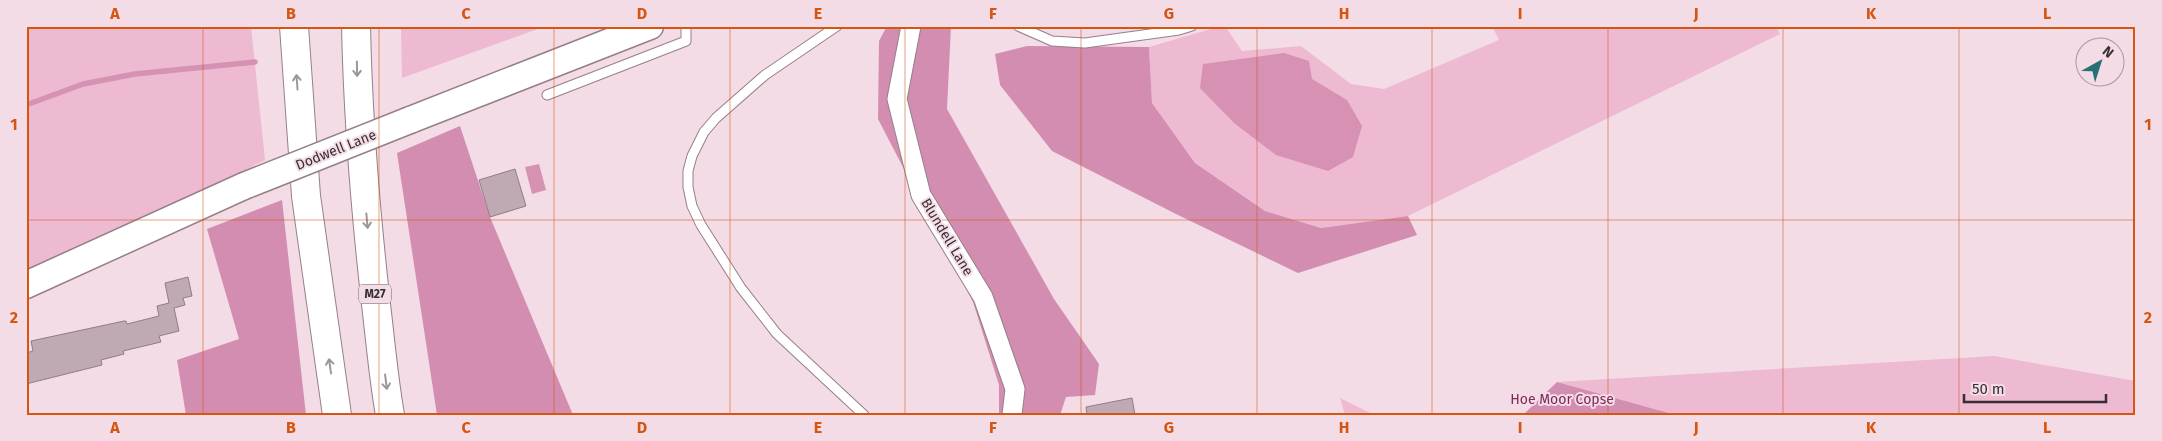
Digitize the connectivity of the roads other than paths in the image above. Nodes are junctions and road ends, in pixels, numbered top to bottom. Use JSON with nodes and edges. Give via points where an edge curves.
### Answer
{"nodes":[{"id":1,"x":294,"y":26,"type":"edge"},
{"id":2,"x":356,"y":26,"type":"edge"},
{"id":3,"x":650,"y":26,"type":"edge"},
{"id":4,"x":686,"y":26,"type":"edge"},
{"id":5,"x":837,"y":26,"type":"edge"},
{"id":6,"x":911,"y":26,"type":"edge"},
{"id":7,"x":1018,"y":26,"type":"edge"},
{"id":8,"x":1192,"y":26,"type":"edge"},
{"id":9,"x":547,"y":95,"type":"dead end"},
{"id":10,"x":26,"y":285,"type":"edge"},
{"id":11,"x":336,"y":415,"type":"edge"},
{"id":12,"x":390,"y":415,"type":"edge"},
{"id":13,"x":864,"y":415,"type":"edge"},
{"id":14,"x":1012,"y":415,"type":"edge"}],
"edges":[{"from":11,"to":1,"type":"highway","one_way":true,"via":[[306,196]]},
{"from":2,"to":12,"type":"highway","number":"M27","one_way":true,"via":[[358,111],[366,211]]},
{"from":3,"to":10,"type":"street","name":"Dodwell Lane","bridge":true,"via":[[244,186]]},
{"from":4,"to":9,"type":"lane","via":[[686,41]]},
{"from":5,"to":13,"type":"lane","via":[[765,75],[716,118],[704,132],[692,156],[688,187],[701,225],[741,288],[777,334]]},
{"from":6,"to":14,"type":"street","name":"Blundell Lane","via":[[897,99],[921,195],[983,297],[1015,389]]},
{"from":7,"to":8,"type":"lane","via":[[1052,42],[1085,43]]}]}
